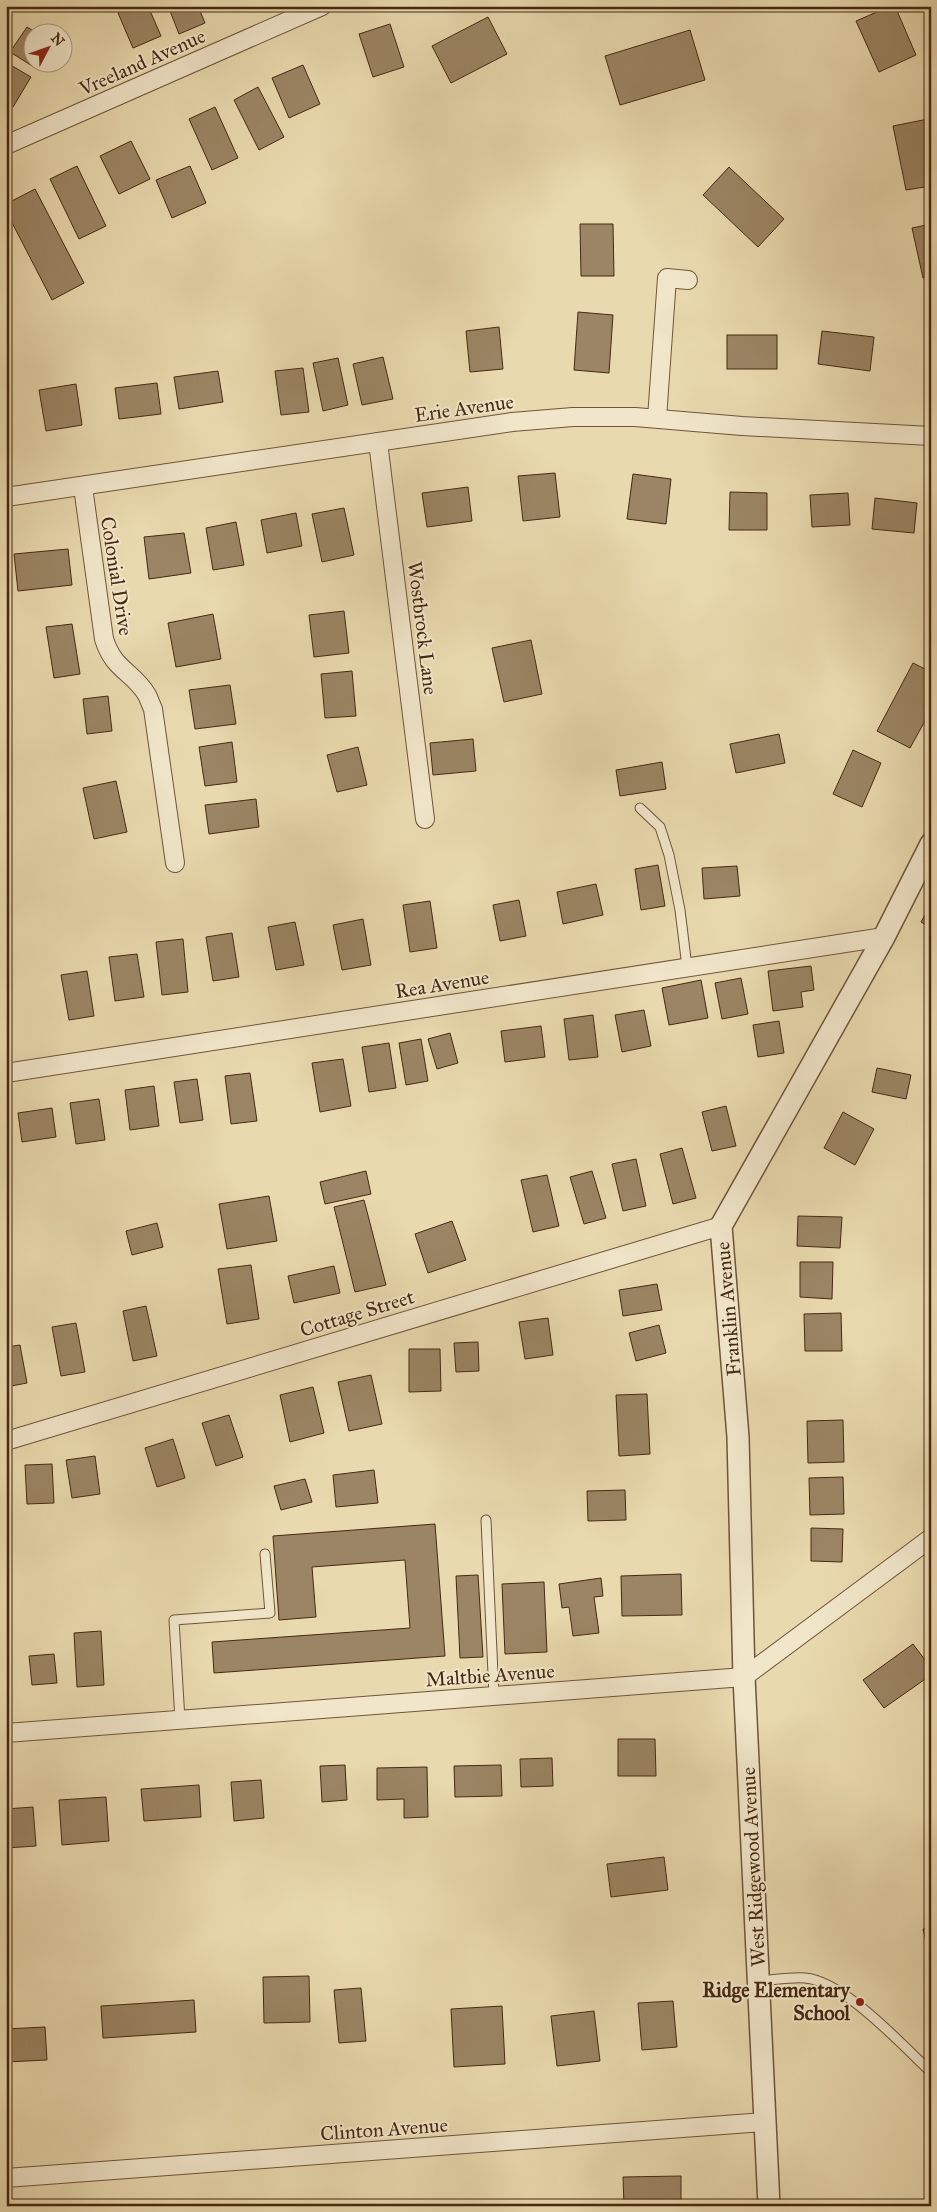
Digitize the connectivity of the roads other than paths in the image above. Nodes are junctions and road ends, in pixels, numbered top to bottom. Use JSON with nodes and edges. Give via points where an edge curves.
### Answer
{"nodes":[{"id":1,"x":322,"y":6,"type":"edge"},
{"id":2,"x":6,"y":145,"type":"edge"},
{"id":3,"x":688,"y":280,"type":"dead end"},
{"id":4,"x":657,"y":418,"type":"junction"},
{"id":5,"x":931,"y":436,"type":"edge"},
{"id":6,"x":378,"y":442,"type":"junction"},
{"id":7,"x":83,"y":487,"type":"junction"},
{"id":8,"x":6,"y":497,"type":"edge"},
{"id":9,"x":640,"y":808,"type":"dead end"},
{"id":10,"x":425,"y":819,"type":"dead end"},
{"id":11,"x":931,"y":844,"type":"edge"},
{"id":12,"x":175,"y":863,"type":"dead end"},
{"id":13,"x":884,"y":937,"type":"junction"},
{"id":14,"x":687,"y":967,"type":"junction"},
{"id":15,"x":6,"y":1073,"type":"edge"},
{"id":16,"x":721,"y":1226,"type":"junction"},
{"id":17,"x":6,"y":1441,"type":"edge"},
{"id":18,"x":486,"y":1520,"type":"dead end"},
{"id":19,"x":931,"y":1538,"type":"edge"},
{"id":20,"x":265,"y":1554,"type":"dead end"},
{"id":21,"x":744,"y":1677,"type":"junction"},
{"id":22,"x":494,"y":1696,"type":"junction"},
{"id":23,"x":180,"y":1720,"type":"junction"},
{"id":24,"x":6,"y":1733,"type":"edge"},
{"id":25,"x":759,"y":1981,"type":"junction"},
{"id":26,"x":931,"y":2072,"type":"edge"},
{"id":27,"x":765,"y":2122,"type":"junction"},
{"id":28,"x":6,"y":2178,"type":"edge"},
{"id":29,"x":769,"y":2206,"type":"edge"}],
"edges":[{"from":1,"to":2,"type":"street","name":"Vreeland Avenue"},
{"from":3,"to":4,"type":"street","via":[[668,278]]},
{"from":4,"to":5,"type":"street","name":"Erie Avenue"},
{"from":4,"to":6,"type":"street","name":"Erie Avenue","via":[[573,417],[512,422]]},
{"from":6,"to":7,"type":"street","name":"Erie Avenue"},
{"from":6,"to":10,"type":"street","name":"Wostbrock Lane"},
{"from":7,"to":8,"type":"street","name":"Erie Avenue"},
{"from":7,"to":12,"type":"street","name":"Colonial Drive","via":[[104,639],[117,666],[146,694],[153,709]]},
{"from":9,"to":14,"type":"lane","via":[[660,827],[669,855]]},
{"from":11,"to":13,"type":"street","name":"Franklin Avenue"},
{"from":13,"to":14,"type":"street","name":"Rea Avenue"},
{"from":13,"to":16,"type":"street","name":"Franklin Avenue"},
{"from":14,"to":15,"type":"street","name":"Rea Avenue"},
{"from":16,"to":17,"type":"street","name":"Cottage Street"},
{"from":16,"to":21,"type":"street","name":"Franklin Avenue","via":[[738,1437]]},
{"from":18,"to":22,"type":"lane"},
{"from":19,"to":21,"type":"street"},
{"from":20,"to":23,"type":"lane","via":[[270,1613],[174,1620]]},
{"from":21,"to":22,"type":"street","name":"Maltbie Avenue"},
{"from":21,"to":25,"type":"street","name":"West Ridgewood Avenue"},
{"from":22,"to":23,"type":"street","name":"Maltbie Avenue"},
{"from":23,"to":24,"type":"street","name":"Maltbie Avenue"},
{"from":25,"to":26,"type":"lane","via":[[806,1978],[837,1989],[858,2004]]},
{"from":25,"to":27,"type":"street","name":"West Ridgewood Avenue"},
{"from":27,"to":28,"type":"street","name":"Clinton Avenue"},
{"from":27,"to":29,"type":"street","name":"West Ridgewood Avenue"}]}
